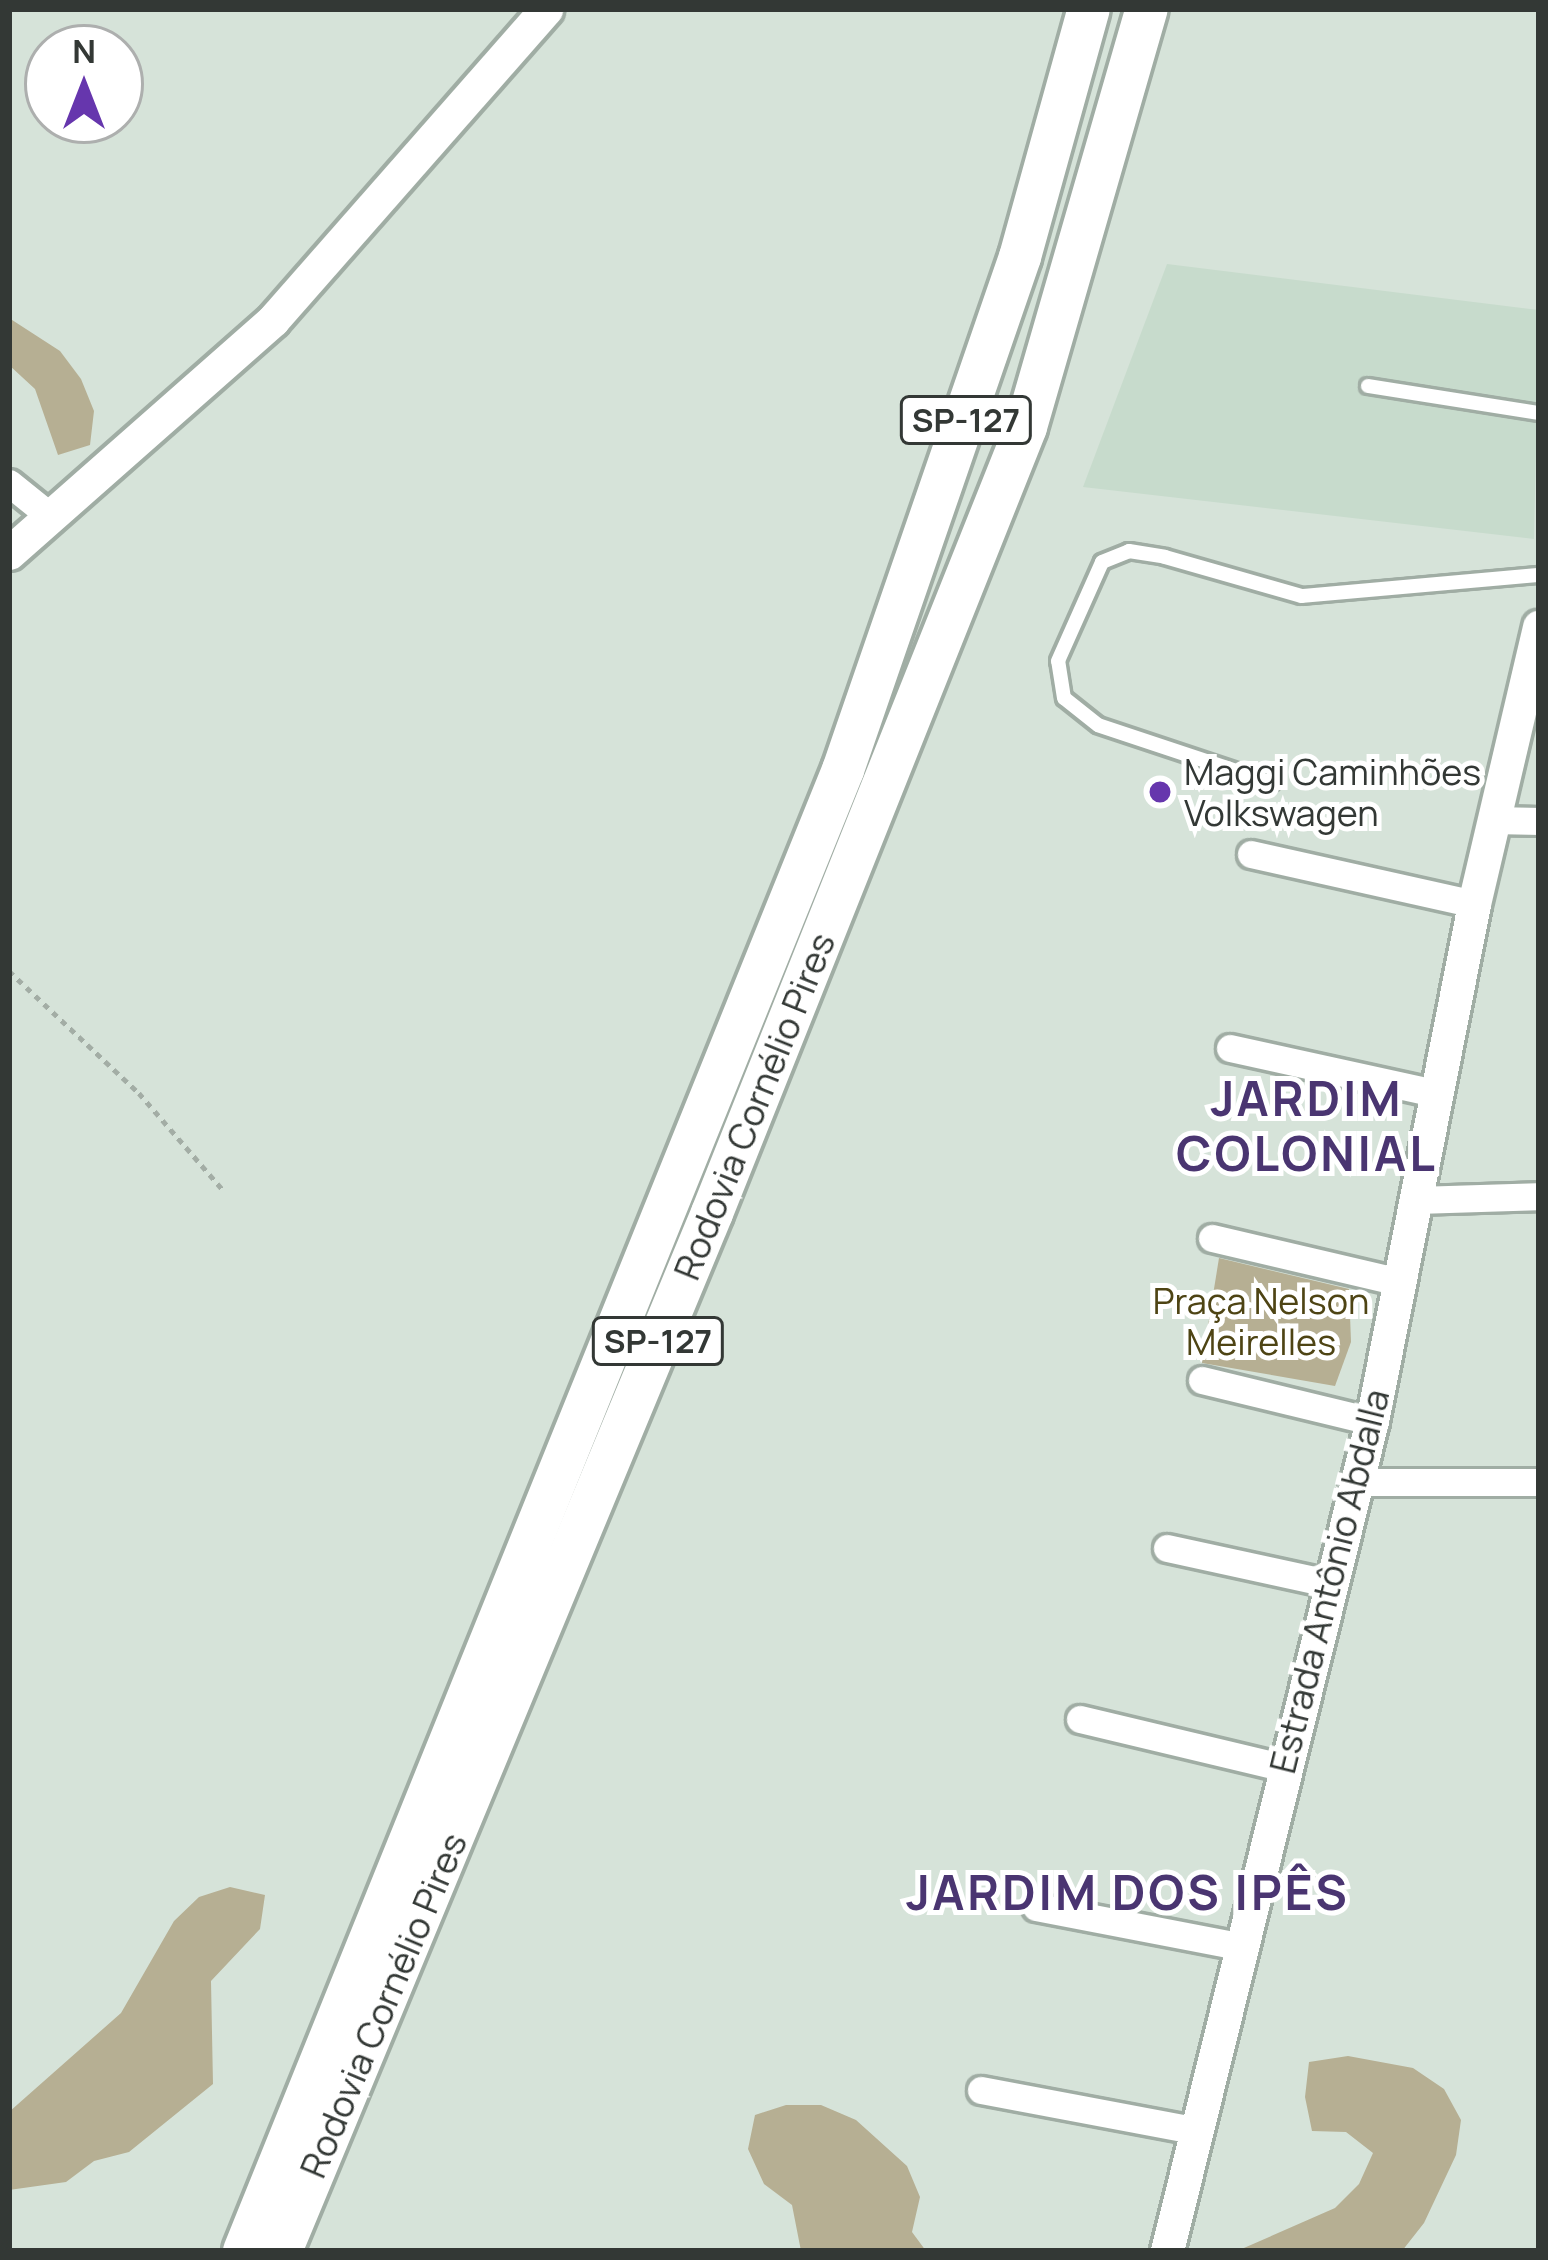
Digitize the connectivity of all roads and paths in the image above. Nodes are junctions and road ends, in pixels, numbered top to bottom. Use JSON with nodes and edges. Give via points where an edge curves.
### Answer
{"nodes":[{"id":1,"x":515,"y":9,"type":"edge"},
{"id":2,"x":546,"y":9,"type":"edge"},
{"id":3,"x":1089,"y":9,"type":"edge"},
{"id":4,"x":1147,"y":9,"type":"edge"},
{"id":5,"x":496,"y":58,"type":"junction"},
{"id":6,"x":1368,"y":386,"type":"dead end"},
{"id":7,"x":1539,"y":413,"type":"edge"},
{"id":8,"x":9,"y":483,"type":"edge"},
{"id":9,"x":50,"y":516,"type":"junction"},
{"id":10,"x":9,"y":553,"type":"edge"},
{"id":11,"x":1539,"y":575,"type":"edge"},
{"id":12,"x":1539,"y":626,"type":"edge"},
{"id":13,"x":1272,"y":783,"type":"dead end"},
{"id":14,"x":1494,"y":820,"type":"junction"},
{"id":15,"x":1539,"y":821,"type":"edge"},
{"id":16,"x":1251,"y":854,"type":"dead end"},
{"id":17,"x":1474,"y":904,"type":"junction"},
{"id":18,"x":9,"y":971,"type":"edge"},
{"id":19,"x":1230,"y":1048,"type":"dead end"},
{"id":20,"x":1435,"y":1093,"type":"junction"},
{"id":21,"x":224,"y":1191,"type":"dead end"},
{"id":22,"x":1539,"y":1196,"type":"edge"},
{"id":23,"x":1414,"y":1200,"type":"junction"},
{"id":24,"x":1212,"y":1238,"type":"dead end"},
{"id":25,"x":1395,"y":1281,"type":"junction"},
{"id":26,"x":1202,"y":1380,"type":"dead end"},
{"id":27,"x":1372,"y":1421,"type":"junction"},
{"id":28,"x":1354,"y":1482,"type":"junction"},
{"id":29,"x":1539,"y":1482,"type":"edge"},
{"id":30,"x":1167,"y":1548,"type":"dead end"},
{"id":31,"x":1327,"y":1583,"type":"junction"},
{"id":32,"x":1080,"y":1719,"type":"dead end"},
{"id":33,"x":1285,"y":1768,"type":"junction"},
{"id":34,"x":1036,"y":1906,"type":"dead end"},
{"id":35,"x":1239,"y":1946,"type":"junction"},
{"id":36,"x":981,"y":2090,"type":"dead end"},
{"id":37,"x":1197,"y":2131,"type":"junction"},
{"id":38,"x":244,"y":2251,"type":"edge"},
{"id":39,"x":281,"y":2251,"type":"edge"},
{"id":40,"x":1167,"y":2251,"type":"edge"}],
"edges":[{"from":1,"to":5,"type":"street"},
{"from":2,"to":5,"type":"street"},
{"from":3,"to":38,"type":"main road","name":"Rodovia Cornélio Pires","number":"SP-127","via":[[1020,257],[842,770]]},
{"from":4,"to":39,"type":"main road","name":"Rodovia Cornélio Pires","number":"SP-127","via":[[1059,327],[1011,465]]},
{"from":5,"to":9,"type":"street","via":[[273,320]]},
{"from":6,"to":7,"type":"lane"},
{"from":8,"to":9,"type":"street"},
{"from":9,"to":10,"type":"street"},
{"from":11,"to":13,"type":"lane","via":[[1302,596],[1165,557],[1129,551],[1102,562],[1058,661],[1064,698],[1098,725]]},
{"from":12,"to":14,"type":"street","name":"Estrada Antônio Abdalla"},
{"from":14,"to":15,"type":"street"},
{"from":14,"to":17,"type":"street","name":"Estrada Antônio Abdalla"},
{"from":16,"to":17,"type":"street"},
{"from":17,"to":20,"type":"street","name":"Estrada Antônio Abdalla"},
{"from":18,"to":21,"type":"path","via":[[139,1093]]},
{"from":19,"to":20,"type":"street"},
{"from":20,"to":23,"type":"street","name":"Estrada Antônio Abdalla"},
{"from":22,"to":23,"type":"street"},
{"from":23,"to":25,"type":"street","name":"Estrada Antônio Abdalla"},
{"from":24,"to":25,"type":"street"},
{"from":25,"to":27,"type":"street","name":"Estrada Antônio Abdalla"},
{"from":26,"to":27,"type":"street"},
{"from":27,"to":28,"type":"street","name":"Estrada Antônio Abdalla"},
{"from":28,"to":29,"type":"street"},
{"from":28,"to":31,"type":"street","name":"Estrada Antônio Abdalla"},
{"from":30,"to":31,"type":"street"},
{"from":31,"to":33,"type":"street","name":"Estrada Antônio Abdalla"},
{"from":32,"to":33,"type":"street"},
{"from":33,"to":35,"type":"street","name":"Estrada Antônio Abdalla"},
{"from":34,"to":35,"type":"street"},
{"from":35,"to":37,"type":"street","name":"Estrada Antônio Abdalla"},
{"from":36,"to":37,"type":"street"},
{"from":37,"to":40,"type":"street","name":"Estrada Antônio Abdalla"}]}
